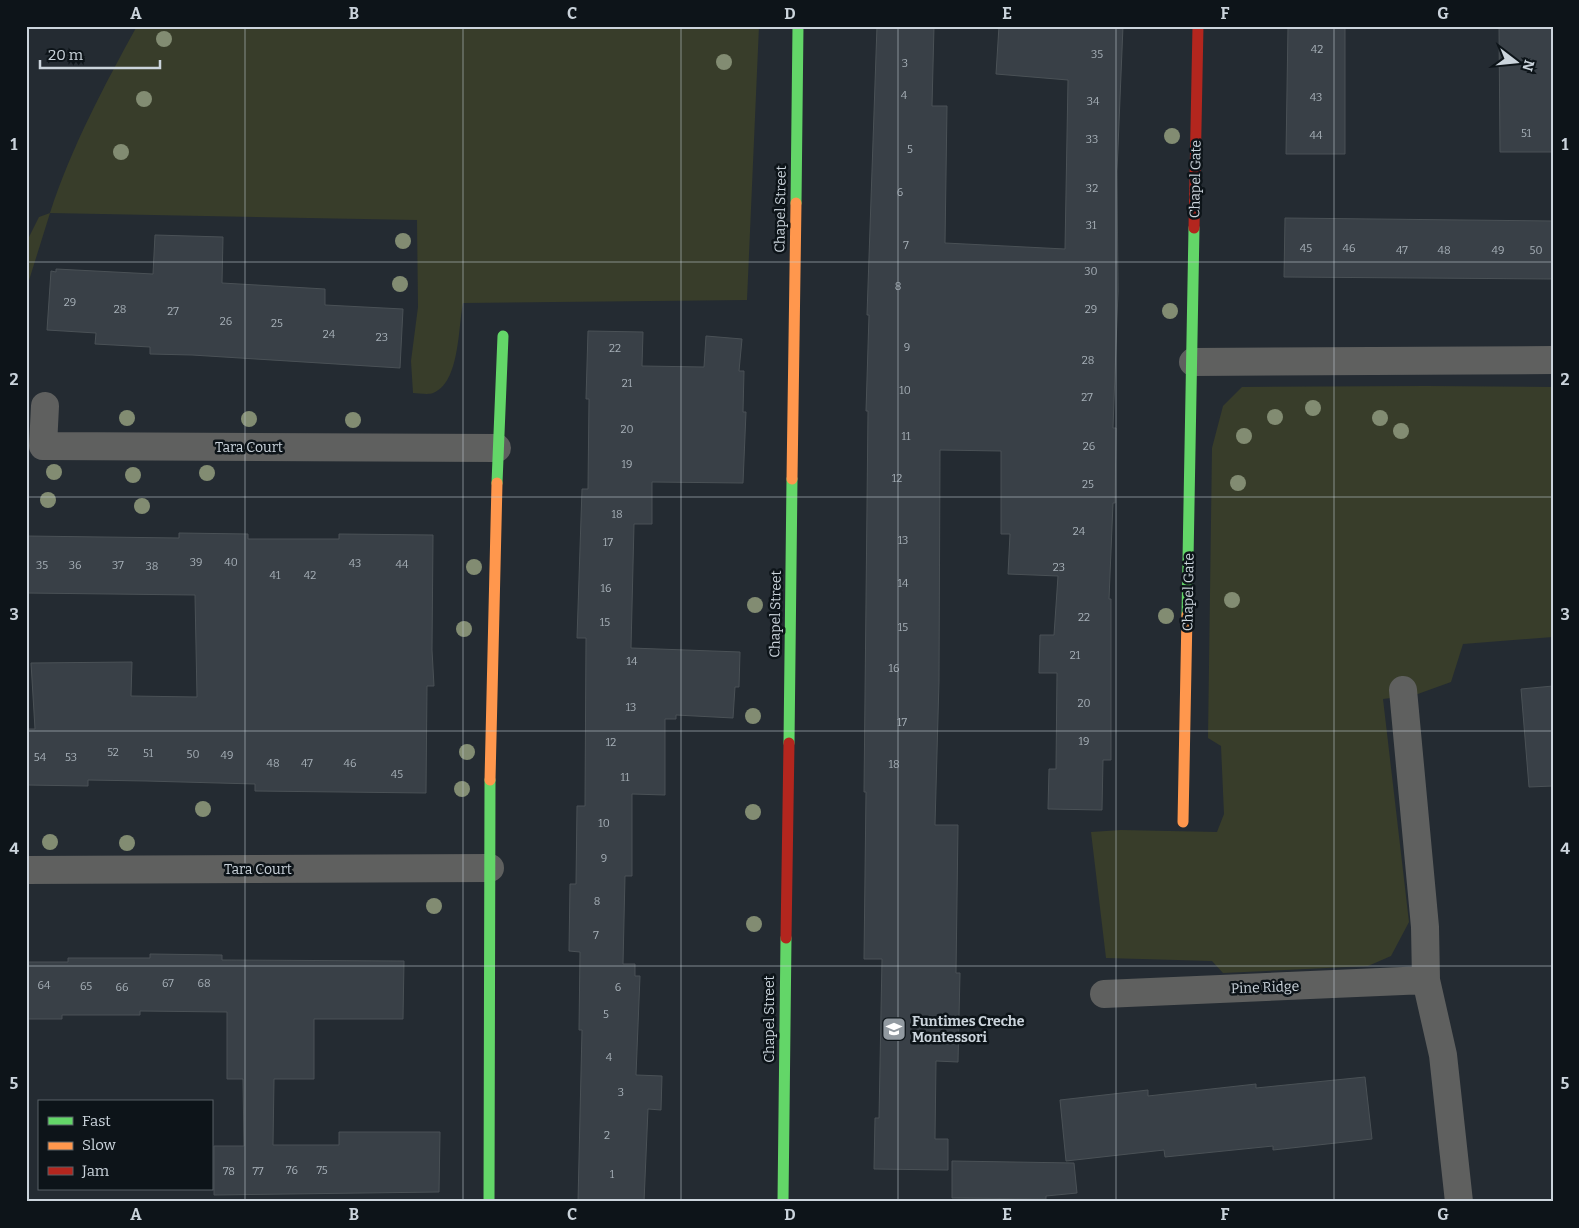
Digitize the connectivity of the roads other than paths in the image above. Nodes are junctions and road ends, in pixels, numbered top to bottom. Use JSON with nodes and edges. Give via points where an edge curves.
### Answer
{"nodes":[{"id":1,"x":798,"y":26,"type":"edge"},
{"id":2,"x":1198,"y":26,"type":"edge"},
{"id":3,"x":504,"y":336,"type":"dead end"},
{"id":4,"x":1553,"y":360,"type":"edge"},
{"id":5,"x":1192,"y":362,"type":"junction"},
{"id":6,"x":45,"y":406,"type":"dead end"},
{"id":7,"x":497,"y":448,"type":"junction"},
{"id":8,"x":1403,"y":690,"type":"dead end"},
{"id":9,"x":1183,"y":822,"type":"dead end"},
{"id":10,"x":490,"y":868,"type":"junction"},
{"id":11,"x":26,"y":870,"type":"edge"},
{"id":12,"x":1426,"y":980,"type":"junction"},
{"id":13,"x":1104,"y":994,"type":"dead end"},
{"id":14,"x":489,"y":1202,"type":"edge"},
{"id":15,"x":783,"y":1202,"type":"edge"},
{"id":16,"x":1459,"y":1202,"type":"edge"}],
"edges":[{"from":1,"to":15,"type":"street","name":"Chapel Street"},
{"from":2,"to":5,"type":"street","name":"Chapel Gate"},
{"from":3,"to":7,"type":"street"},
{"from":4,"to":5,"type":"street"},
{"from":5,"to":9,"type":"street","name":"Chapel Gate"},
{"from":6,"to":7,"type":"street","name":"Tara Court","via":[[43,446]]},
{"from":7,"to":10,"type":"street"},
{"from":8,"to":12,"type":"street","via":[[1425,926]]},
{"from":10,"to":11,"type":"street","name":"Tara Court"},
{"from":10,"to":14,"type":"street"},
{"from":12,"to":13,"type":"street","name":"Pine Ridge"},
{"from":12,"to":16,"type":"street","via":[[1443,1055]]}]}
